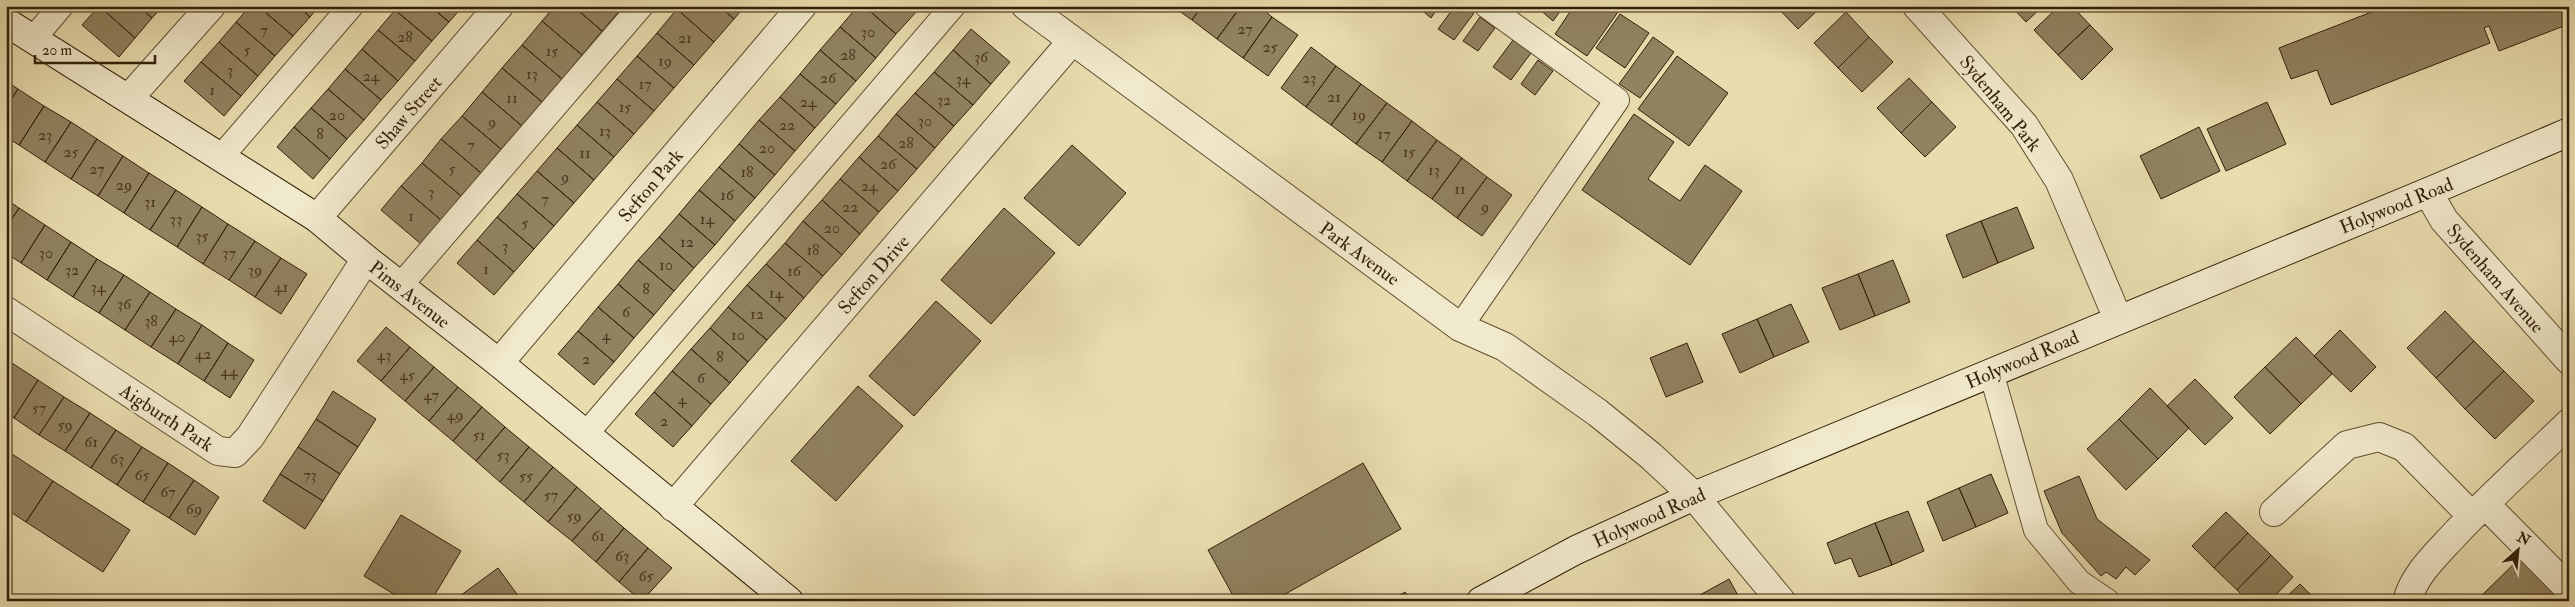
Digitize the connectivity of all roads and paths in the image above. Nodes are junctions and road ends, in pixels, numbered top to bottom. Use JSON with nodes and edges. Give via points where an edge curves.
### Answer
{"nodes":[{"id":1,"x":61,"y":6,"type":"edge"},
{"id":2,"x":211,"y":6,"type":"edge"},
{"id":3,"x":351,"y":6,"type":"edge"},
{"id":4,"x":499,"y":6,"type":"edge"},
{"id":5,"x":640,"y":6,"type":"edge"},
{"id":6,"x":802,"y":6,"type":"edge"},
{"id":7,"x":953,"y":6,"type":"edge"},
{"id":8,"x":1026,"y":6,"type":"edge"},
{"id":9,"x":1487,"y":6,"type":"edge"},
{"id":10,"x":1917,"y":6,"type":"edge"},
{"id":11,"x":6,"y":22,"type":"edge"},
{"id":12,"x":33,"y":39,"type":"junction"},
{"id":13,"x":1072,"y":41,"type":"junction"},
{"id":14,"x":129,"y":98,"type":"junction"},
{"id":15,"x":2569,"y":132,"type":"edge"},
{"id":16,"x":221,"y":157,"type":"junction"},
{"id":17,"x":2428,"y":192,"type":"junction"},
{"id":18,"x":317,"y":218,"type":"junction"},
{"id":19,"x":366,"y":259,"type":"junction"},
{"id":20,"x":400,"y":286,"type":"junction"},
{"id":21,"x":6,"y":311,"type":"edge"},
{"id":22,"x":2118,"y":319,"type":"junction"},
{"id":23,"x":1460,"y":327,"type":"junction"},
{"id":24,"x":2569,"y":360,"type":"edge"},
{"id":25,"x":498,"y":363,"type":"junction"},
{"id":26,"x":1991,"y":372,"type":"junction"},
{"id":27,"x":2569,"y":424,"type":"edge"},
{"id":28,"x":585,"y":435,"type":"junction"},
{"id":29,"x":1694,"y":496,"type":"junction"},
{"id":30,"x":673,"y":507,"type":"junction"},
{"id":31,"x":2478,"y":510,"type":"junction"},
{"id":32,"x":2274,"y":512,"type":"dead end"},
{"id":33,"x":2569,"y":589,"type":"edge"},
{"id":34,"x":789,"y":601,"type":"edge"},
{"id":35,"x":1481,"y":601,"type":"edge"},
{"id":36,"x":1781,"y":601,"type":"edge"},
{"id":37,"x":2107,"y":601,"type":"edge"},
{"id":38,"x":2407,"y":601,"type":"edge"}],
"edges":[{"from":1,"to":12,"type":"lane"},
{"from":2,"to":14,"type":"street"},
{"from":3,"to":16,"type":"lane"},
{"from":4,"to":18,"type":"street","name":"Shaw Street"},
{"from":5,"to":20,"type":"lane"},
{"from":6,"to":25,"type":"street","name":"Sefton Park"},
{"from":7,"to":28,"type":"lane"},
{"from":8,"to":13,"type":"street","name":"Park Avenue"},
{"from":9,"to":23,"type":"lane","via":[[1618,100]]},
{"from":10,"to":22,"type":"street","name":"Sydenham Park","via":[[2024,125],[2059,180]]},
{"from":11,"to":12,"type":"street","name":"Pims Avenue"},
{"from":12,"to":14,"type":"street","name":"Pims Avenue"},
{"from":13,"to":23,"type":"street","name":"Park Avenue"},
{"from":13,"to":30,"type":"street","name":"Sefton Drive"},
{"from":14,"to":16,"type":"street","name":"Pims Avenue"},
{"from":15,"to":17,"type":"street","name":"Holywood Road"},
{"from":16,"to":18,"type":"street","name":"Pims Avenue"},
{"from":17,"to":22,"type":"street","name":"Holywood Road"},
{"from":17,"to":24,"type":"street","name":"Sydenham Avenue","via":[[2444,220]]},
{"from":18,"to":19,"type":"street","name":"Pims Avenue"},
{"from":19,"to":20,"type":"street","name":"Pims Avenue"},
{"from":19,"to":21,"type":"street","name":"Aigburth Park","via":[[250,436],[235,453],[218,452]]},
{"from":20,"to":25,"type":"street","name":"Pims Avenue"},
{"from":22,"to":26,"type":"street","name":"Holywood Road"},
{"from":23,"to":29,"type":"street","name":"Park Avenue","via":[[1505,347],[1598,413]]},
{"from":25,"to":28,"type":"street","name":"Pims Avenue"},
{"from":26,"to":29,"type":"street","name":"Holywood Road"},
{"from":26,"to":37,"type":"lane","via":[[2036,530],[2078,582]]},
{"from":27,"to":31,"type":"street"},
{"from":28,"to":30,"type":"street","name":"Pims Avenue"},
{"from":29,"to":35,"type":"street","name":"Holywood Road","via":[[1576,550]]},
{"from":29,"to":36,"type":"street","name":"Park Avenue"},
{"from":30,"to":34,"type":"street","name":"Pims Avenue"},
{"from":31,"to":32,"type":"street","via":[[2404,446],[2378,437],[2347,444]]},
{"from":31,"to":33,"type":"street"},
{"from":31,"to":38,"type":"street","via":[[2426,566],[2411,588]]}]}
